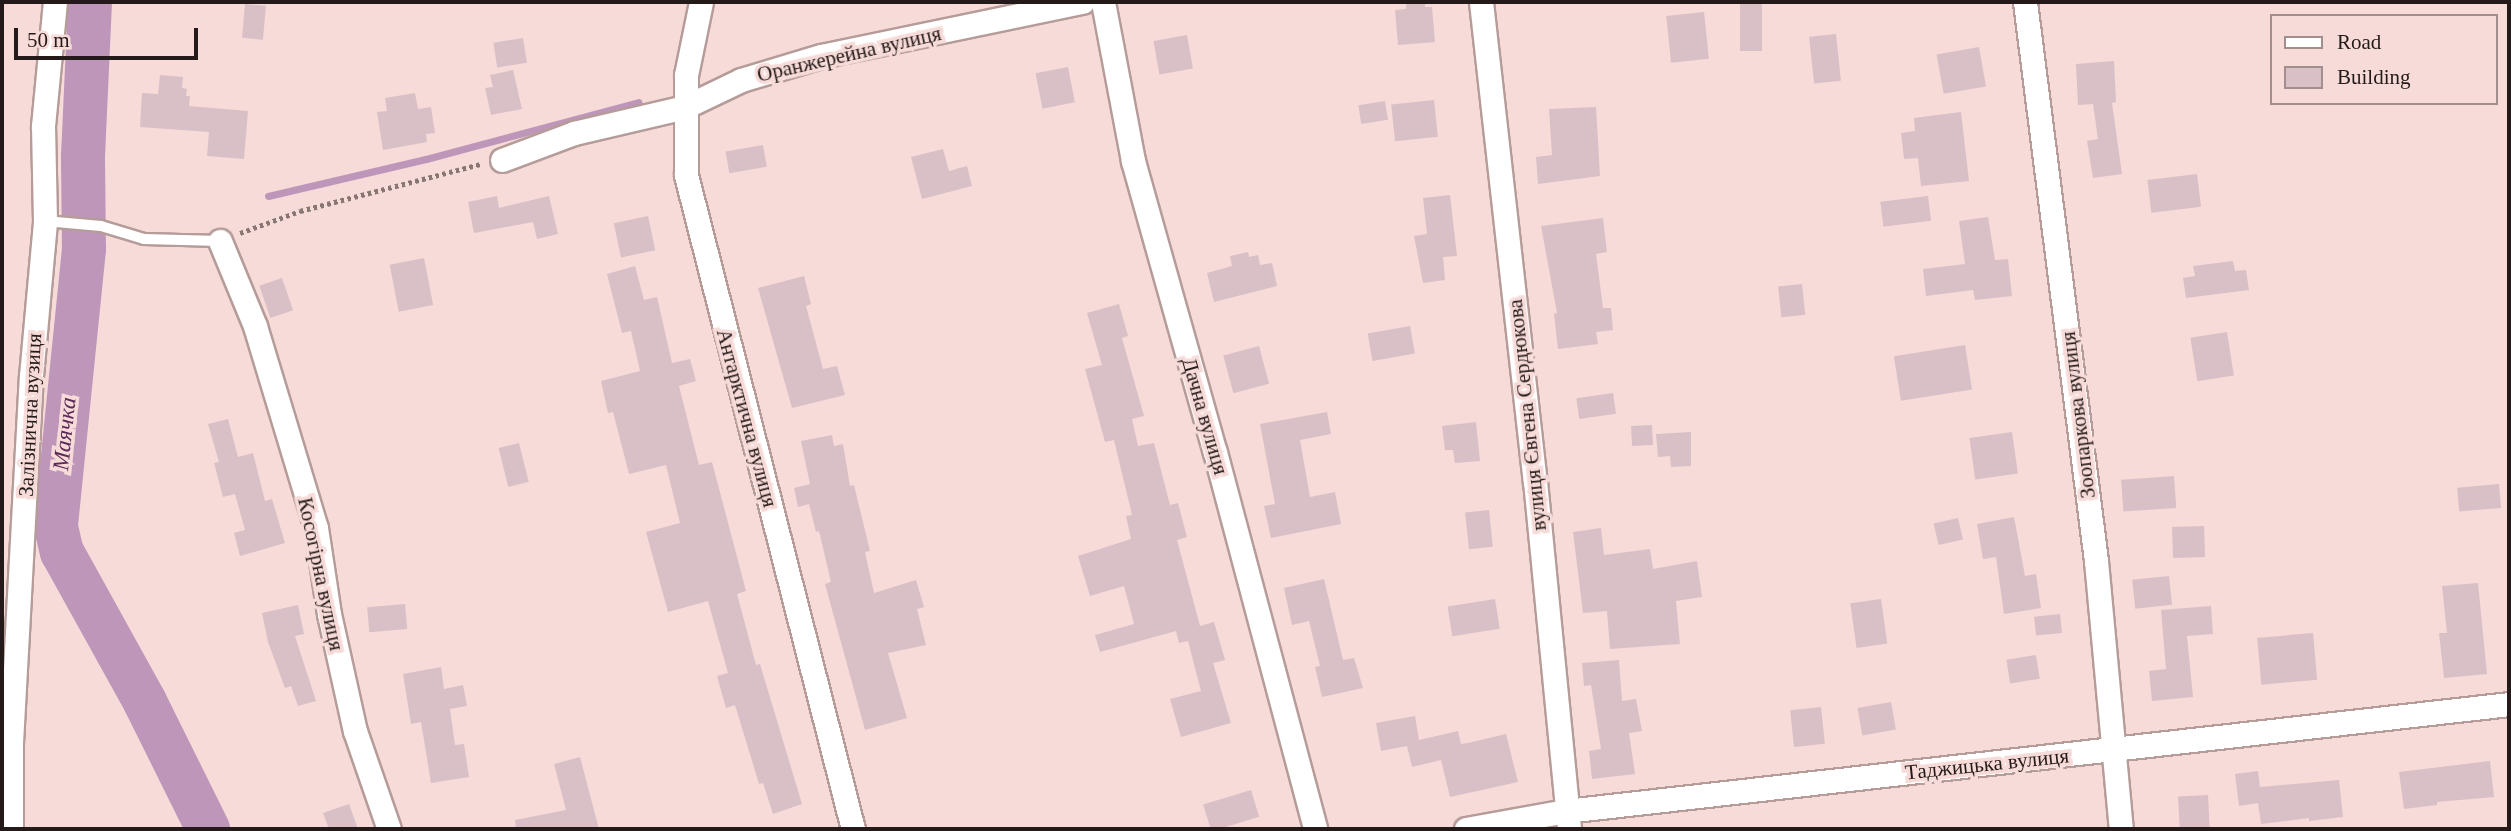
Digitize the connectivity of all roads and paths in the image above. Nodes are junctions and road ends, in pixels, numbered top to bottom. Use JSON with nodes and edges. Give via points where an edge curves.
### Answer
{"nodes":[{"id":1,"x":55,"y":2,"type":"edge"},
{"id":2,"x":701,"y":2,"type":"edge"},
{"id":3,"x":1082,"y":2,"type":"edge"},
{"id":4,"x":1103,"y":2,"type":"edge"},
{"id":5,"x":1481,"y":2,"type":"edge"},
{"id":6,"x":2025,"y":2,"type":"edge"},
{"id":7,"x":685,"y":107,"type":"junction"},
{"id":8,"x":502,"y":160,"type":"joint"},
{"id":9,"x":54,"y":223,"type":"junction"},
{"id":10,"x":220,"y":241,"type":"junction"},
{"id":11,"x":2509,"y":704,"type":"edge"},
{"id":12,"x":2114,"y":750,"type":"junction"},
{"id":13,"x":1567,"y":820,"type":"edge"},
{"id":14,"x":11,"y":829,"type":"edge"},
{"id":15,"x":389,"y":829,"type":"edge"},
{"id":16,"x":853,"y":829,"type":"edge"},
{"id":17,"x":1315,"y":829,"type":"edge"},
{"id":18,"x":1466,"y":829,"type":"edge"},
{"id":19,"x":2121,"y":829,"type":"edge"}],
"edges":[{"from":1,"to":9,"type":"street","name":"Залізнична вузиця","via":[[43,126]]},
{"from":2,"to":7,"type":"street","name":"Антарктична вулиця","via":[[686,75]]},
{"from":3,"to":7,"type":"street","name":"Оранжерейна вулиця","via":[[821,56],[741,80]]},
{"from":4,"to":17,"type":"street","name":"Дачна вулиця","via":[[1133,161]]},
{"from":5,"to":13,"type":"street","name":"вулиця Євгена Сердюкова","via":[[1535,481]]},
{"from":6,"to":12,"type":"street","name":"Зоопаркова вулиця","via":[[2092,534]]},
{"from":7,"to":8,"type":"street","name":"Оранжерейна вулиця","via":[[574,133]]},
{"from":7,"to":16,"type":"street","name":"Антарктична вулиця","via":[[686,176]]},
{"from":8,"to":10,"type":"path","via":[[300,211]]},
{"from":9,"to":10,"type":"lane","via":[[101,226],[144,239]]},
{"from":9,"to":14,"type":"street","name":"Залізнична вузиця","via":[[31,376],[11,744]]},
{"from":10,"to":15,"type":"street","name":"Косогірна вулиця","via":[[255,326],[316,528],[355,731]]},
{"from":11,"to":12,"type":"street","name":"Таджицька вулиця"},
{"from":12,"to":13,"type":"street","name":"Таджицька вулиця"},
{"from":12,"to":19,"type":"street","name":"Зоопаркова вулиця"},
{"from":13,"to":18,"type":"street","name":"Таджицька вулиця"}]}
